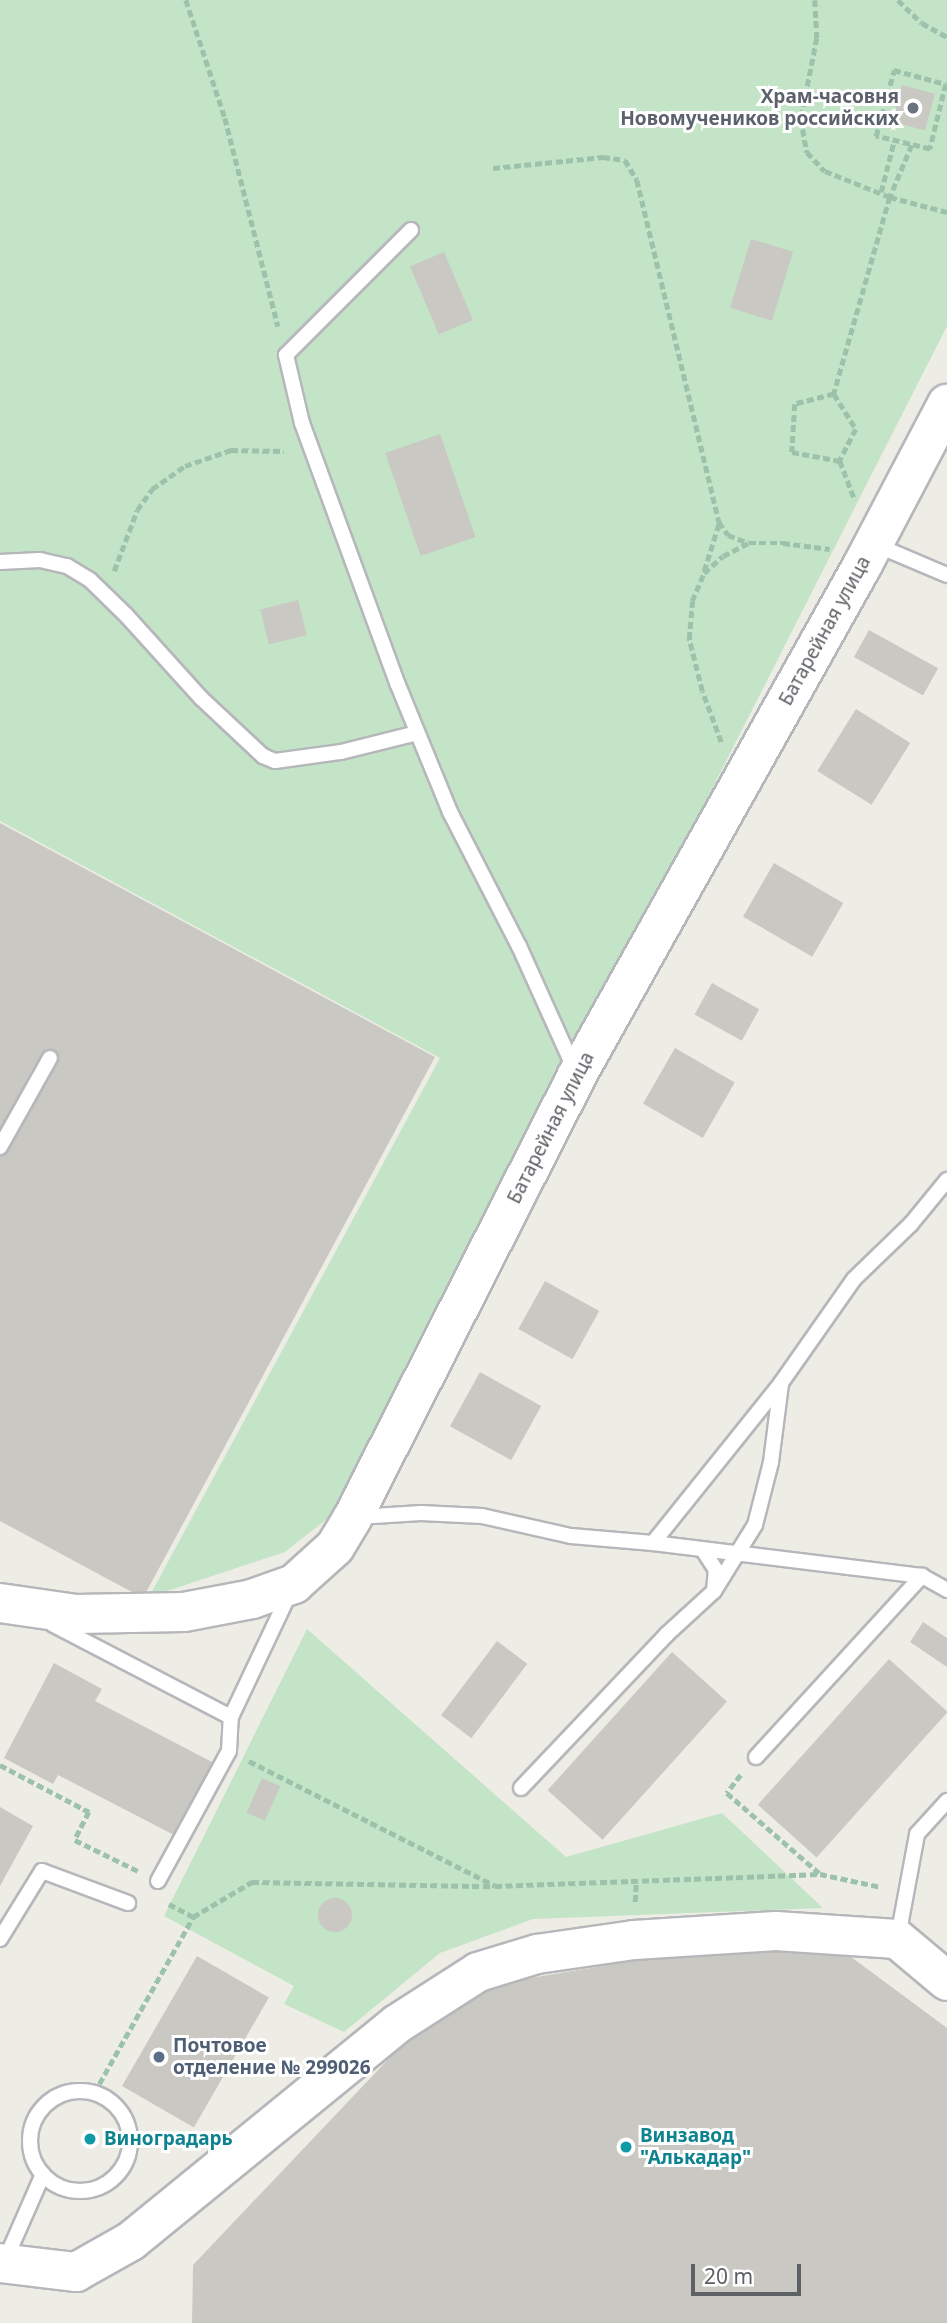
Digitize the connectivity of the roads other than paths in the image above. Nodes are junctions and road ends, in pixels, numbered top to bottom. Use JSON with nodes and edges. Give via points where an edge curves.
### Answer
{"nodes":[{"id":1,"x":411,"y":230,"type":"dead end"},
{"id":2,"x":947,"y":404,"type":"edge"},
{"id":3,"x":868,"y":554,"type":"junction"},
{"id":4,"x":0,"y":562,"type":"edge"},
{"id":5,"x":947,"y":575,"type":"edge"},
{"id":6,"x":417,"y":733,"type":"junction"},
{"id":7,"x":50,"y":1058,"type":"dead end"},
{"id":8,"x":577,"y":1075,"type":"junction"},
{"id":9,"x":0,"y":1147,"type":"edge"},
{"id":10,"x":947,"y":1180,"type":"edge"},
{"id":11,"x":781,"y":1383,"type":"junction"},
{"id":12,"x":353,"y":1517,"type":"junction"},
{"id":13,"x":653,"y":1543,"type":"junction"},
{"id":14,"x":703,"y":1550,"type":"junction"},
{"id":15,"x":740,"y":1554,"type":"junction"},
{"id":16,"x":922,"y":1576,"type":"junction"},
{"id":17,"x":294,"y":1584,"type":"junction"},
{"id":18,"x":947,"y":1590,"type":"edge"},
{"id":19,"x":714,"y":1591,"type":"junction"},
{"id":20,"x":252,"y":1600,"type":"junction"},
{"id":21,"x":9,"y":1605,"type":"edge"},
{"id":22,"x":271,"y":1634,"type":"junction"},
{"id":23,"x":231,"y":1717,"type":"junction"},
{"id":24,"x":756,"y":1757,"type":"road end"},
{"id":25,"x":521,"y":1788,"type":"dead end"},
{"id":26,"x":947,"y":1801,"type":"edge"},
{"id":27,"x":158,"y":1881,"type":"dead end"},
{"id":28,"x":128,"y":1903,"type":"dead end"},
{"id":29,"x":0,"y":1939,"type":"edge"},
{"id":30,"x":897,"y":1939,"type":"junction"},
{"id":31,"x":947,"y":1981,"type":"edge"},
{"id":32,"x":43,"y":2174,"type":"junction"},
{"id":33,"x":2,"y":2263,"type":"edge"}],
"edges":[{"from":1,"to":6,"type":"lane","via":[[286,355],[302,423]]},
{"from":2,"to":3,"type":"street","name":"Батарейная улица"},
{"from":3,"to":5,"type":"lane"},
{"from":3,"to":8,"type":"street","name":"Батарейная улица"},
{"from":4,"to":6,"type":"lane","via":[[40,560],[67,566],[105,594],[201,698],[263,756],[275,761]]},
{"from":6,"to":8,"type":"lane","via":[[450,812],[519,946]]},
{"from":7,"to":9,"type":"lane"},
{"from":8,"to":12,"type":"street","name":"Батарейная улица"},
{"from":10,"to":11,"type":"lane","via":[[911,1224],[854,1279]]},
{"from":11,"to":13,"type":"lane"},
{"from":11,"to":15,"type":"lane","via":[[763,1501]]},
{"from":12,"to":13,"type":"lane","via":[[482,1516],[571,1536]]},
{"from":12,"to":17,"type":"street","name":"Батарейная улица","via":[[335,1547]]},
{"from":13,"to":14,"type":"lane"},
{"from":14,"to":15,"type":"lane"},
{"from":14,"to":19,"type":"lane","via":[[716,1570]]},
{"from":15,"to":16,"type":"lane"},
{"from":15,"to":19,"type":"lane"},
{"from":16,"to":18,"type":"lane"},
{"from":16,"to":24,"type":"lane"},
{"from":17,"to":20,"type":"street","name":"Батарейная улица"},
{"from":17,"to":22,"type":"lane"},
{"from":19,"to":25,"type":"lane"},
{"from":20,"to":21,"type":"street","name":"Батарейная улица","via":[[184,1612],[76,1614]]},
{"from":20,"to":22,"type":"lane"},
{"from":21,"to":23,"type":"lane"},
{"from":22,"to":23,"type":"lane"},
{"from":23,"to":27,"type":"lane","via":[[229,1751]]},
{"from":26,"to":30,"type":"lane","via":[[917,1834]]},
{"from":28,"to":29,"type":"lane","via":[[42,1871]]},
{"from":30,"to":31,"type":"street"},
{"from":30,"to":33,"type":"street","via":[[776,1931],[634,1940],[537,1954],[478,1972],[397,2024],[131,2241],[76,2272]]},
{"from":32,"to":32,"type":"lane","via":[[30,2145],[38,2114],[49,2102],[63,2094],[94,2093],[121,2112],[130,2144],[118,2174],[97,2187],[72,2190]]},
{"from":32,"to":33,"type":"lane"}]}
